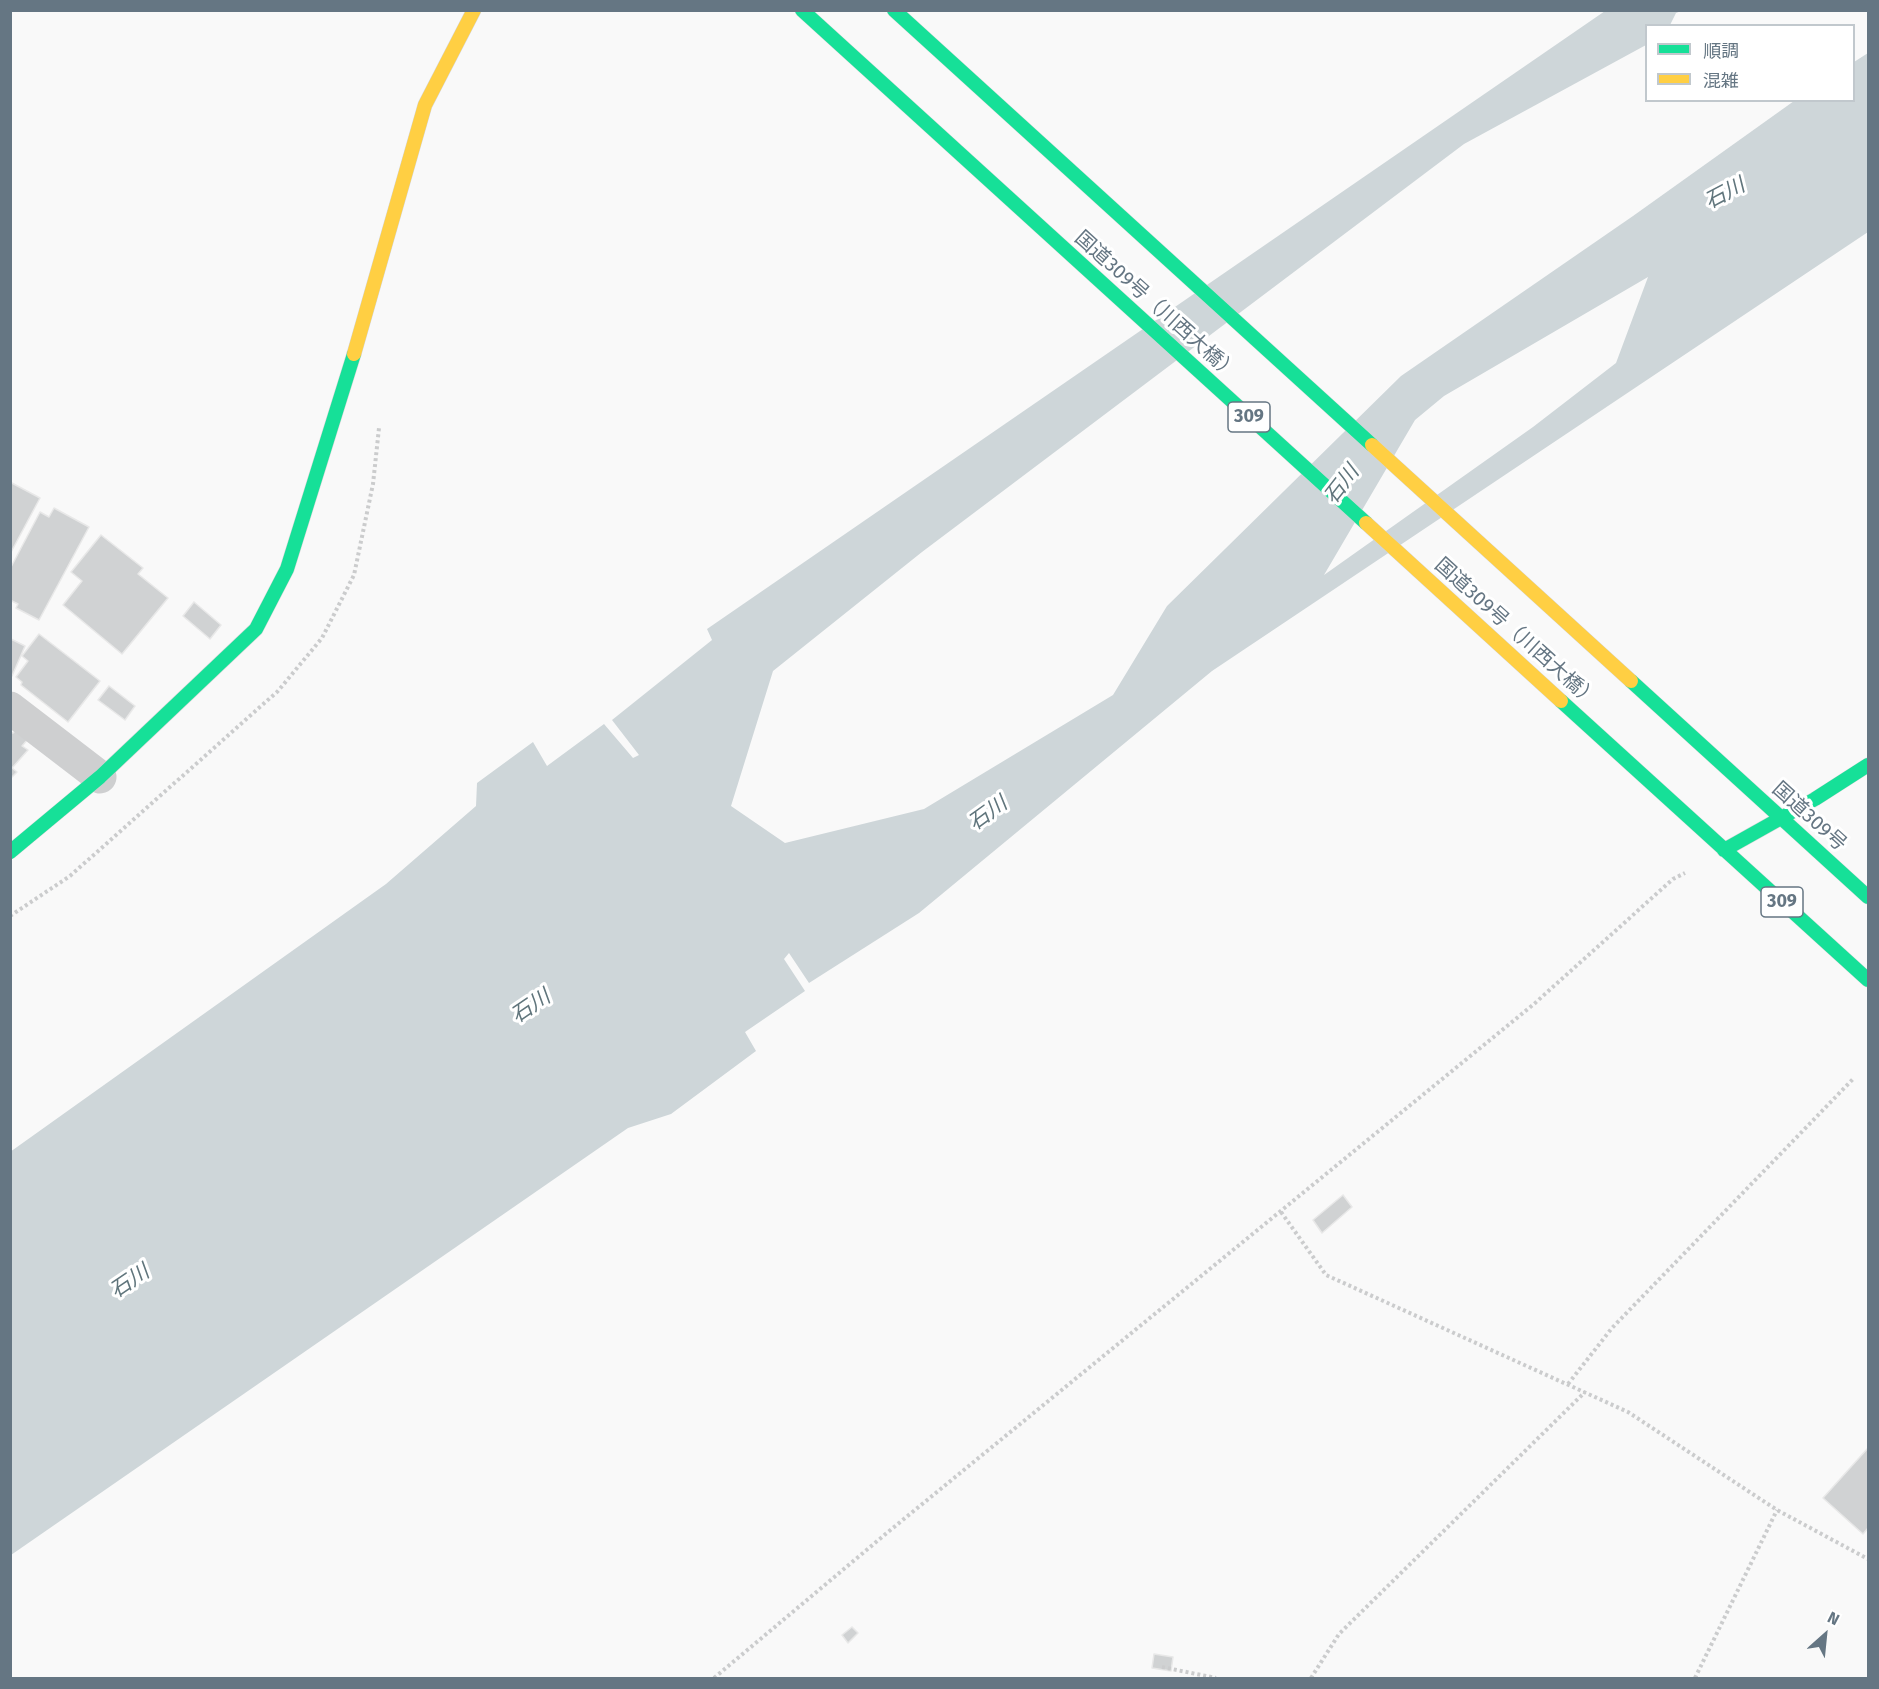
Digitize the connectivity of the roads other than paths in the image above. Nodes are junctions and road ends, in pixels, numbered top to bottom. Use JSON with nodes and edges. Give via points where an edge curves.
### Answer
{"nodes":[{"id":1,"x":474,"y":10,"type":"edge"},
{"id":2,"x":802,"y":10,"type":"edge"},
{"id":3,"x":894,"y":10,"type":"edge"},
{"id":4,"x":10,"y":708,"type":"edge"},
{"id":5,"x":1869,"y":765,"type":"edge"},
{"id":6,"x":100,"y":777,"type":"junction"},
{"id":7,"x":1750,"y":789,"type":"joint"},
{"id":8,"x":1780,"y":817,"type":"junction"},
{"id":9,"x":1724,"y":850,"type":"junction"},
{"id":10,"x":10,"y":852,"type":"edge"},
{"id":11,"x":1869,"y":897,"type":"edge"},
{"id":12,"x":1869,"y":980,"type":"edge"}],
"edges":[{"from":1,"to":6,"type":"main road","via":[[425,105],[374,294],[287,569],[256,629]]},
{"from":2,"to":9,"type":"main road","name":"国道309号（川西大橋）","number":"309"},
{"from":3,"to":7,"type":"main road","name":"国道309号（川西大橋）"},
{"from":4,"to":6,"type":"street"},
{"from":5,"to":8,"type":"main road"},
{"from":6,"to":10,"type":"main road"},
{"from":7,"to":8,"type":"main road","name":"国道309号"},
{"from":8,"to":9,"type":"main road"},
{"from":8,"to":11,"type":"main road","name":"国道309号"},
{"from":9,"to":12,"type":"main road","number":"309"}]}
